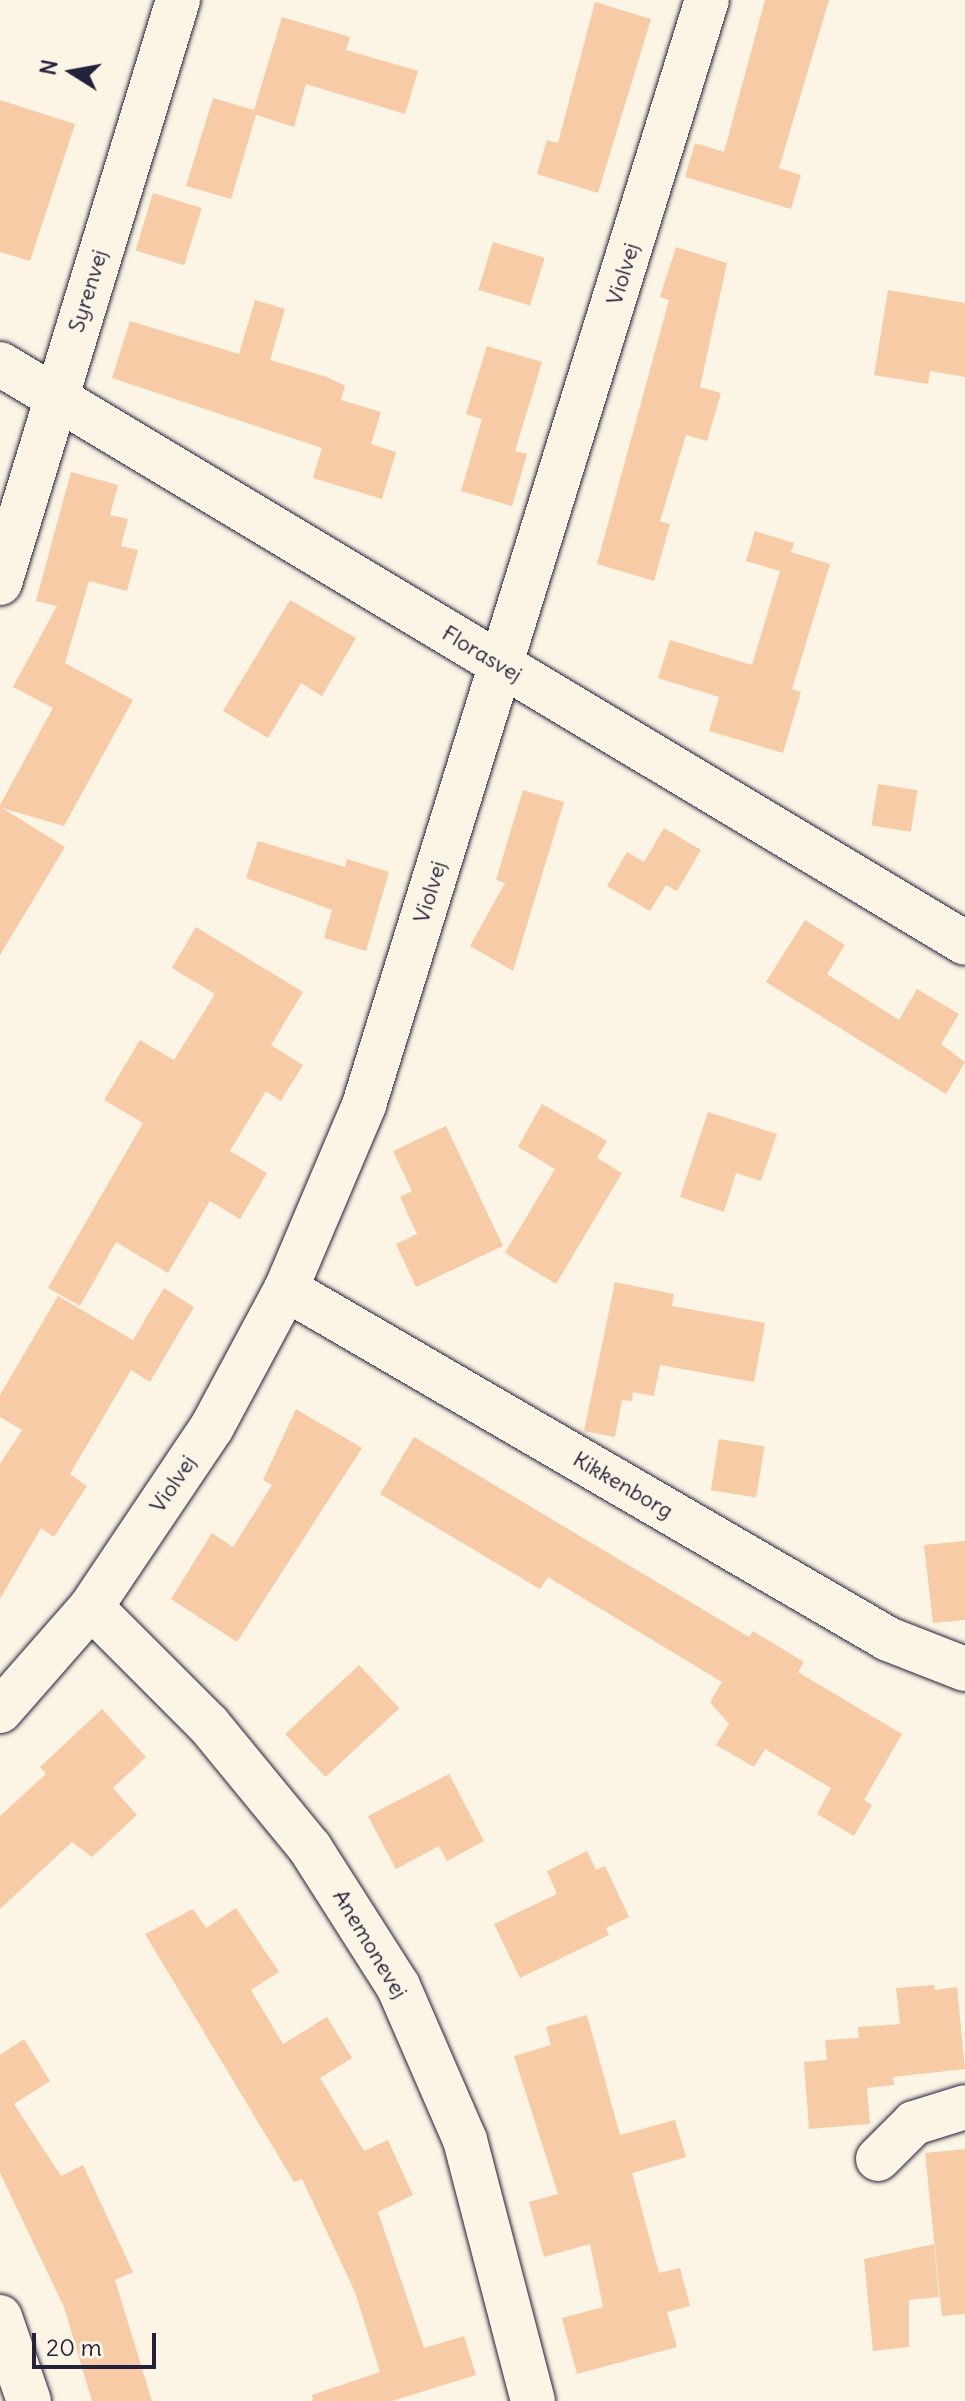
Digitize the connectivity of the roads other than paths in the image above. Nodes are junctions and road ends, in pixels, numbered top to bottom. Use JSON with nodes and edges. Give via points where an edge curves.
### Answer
{"nodes":[{"id":1,"x":178,"y":0,"type":"edge"},
{"id":2,"x":707,"y":0,"type":"edge"},
{"id":3,"x":0,"y":364,"type":"edge"},
{"id":4,"x":55,"y":397,"type":"junction"},
{"id":5,"x":0,"y":583,"type":"edge"},
{"id":6,"x":502,"y":666,"type":"junction"},
{"id":7,"x":965,"y":943,"type":"edge"},
{"id":8,"x":286,"y":1289,"type":"junction"},
{"id":9,"x":91,"y":1607,"type":"junction"},
{"id":10,"x":965,"y":1669,"type":"edge"},
{"id":11,"x":0,"y":1711,"type":"edge"},
{"id":12,"x":965,"y":2107,"type":"edge"},
{"id":13,"x":878,"y":2159,"type":"dead end"},
{"id":14,"x":0,"y":2317,"type":"edge"},
{"id":15,"x":29,"y":2401,"type":"edge"},
{"id":16,"x":533,"y":2401,"type":"edge"}],
"edges":[{"from":1,"to":4,"type":"street","name":"Syrenvej"},
{"from":2,"to":6,"type":"street","name":"Violvej"},
{"from":3,"to":4,"type":"street","name":"Florasvej"},
{"from":4,"to":5,"type":"street","name":"Syrenvej"},
{"from":4,"to":6,"type":"street","name":"Florasvej"},
{"from":6,"to":7,"type":"street","name":"Florasvej"},
{"from":6,"to":8,"type":"street","name":"Violvej","via":[[364,1105]]},
{"from":8,"to":9,"type":"street","name":"Violvej","via":[[212,1427]]},
{"from":8,"to":10,"type":"street","name":"Kikkenborg","via":[[888,1639]]},
{"from":9,"to":11,"type":"street","name":"Violvej"},
{"from":9,"to":16,"type":"street","name":"Anemonevej","via":[[209,1725],[310,1848],[398,1986],[465,2140]]},
{"from":12,"to":13,"type":"street","via":[[914,2123]]},
{"from":14,"to":15,"type":"street"}]}
